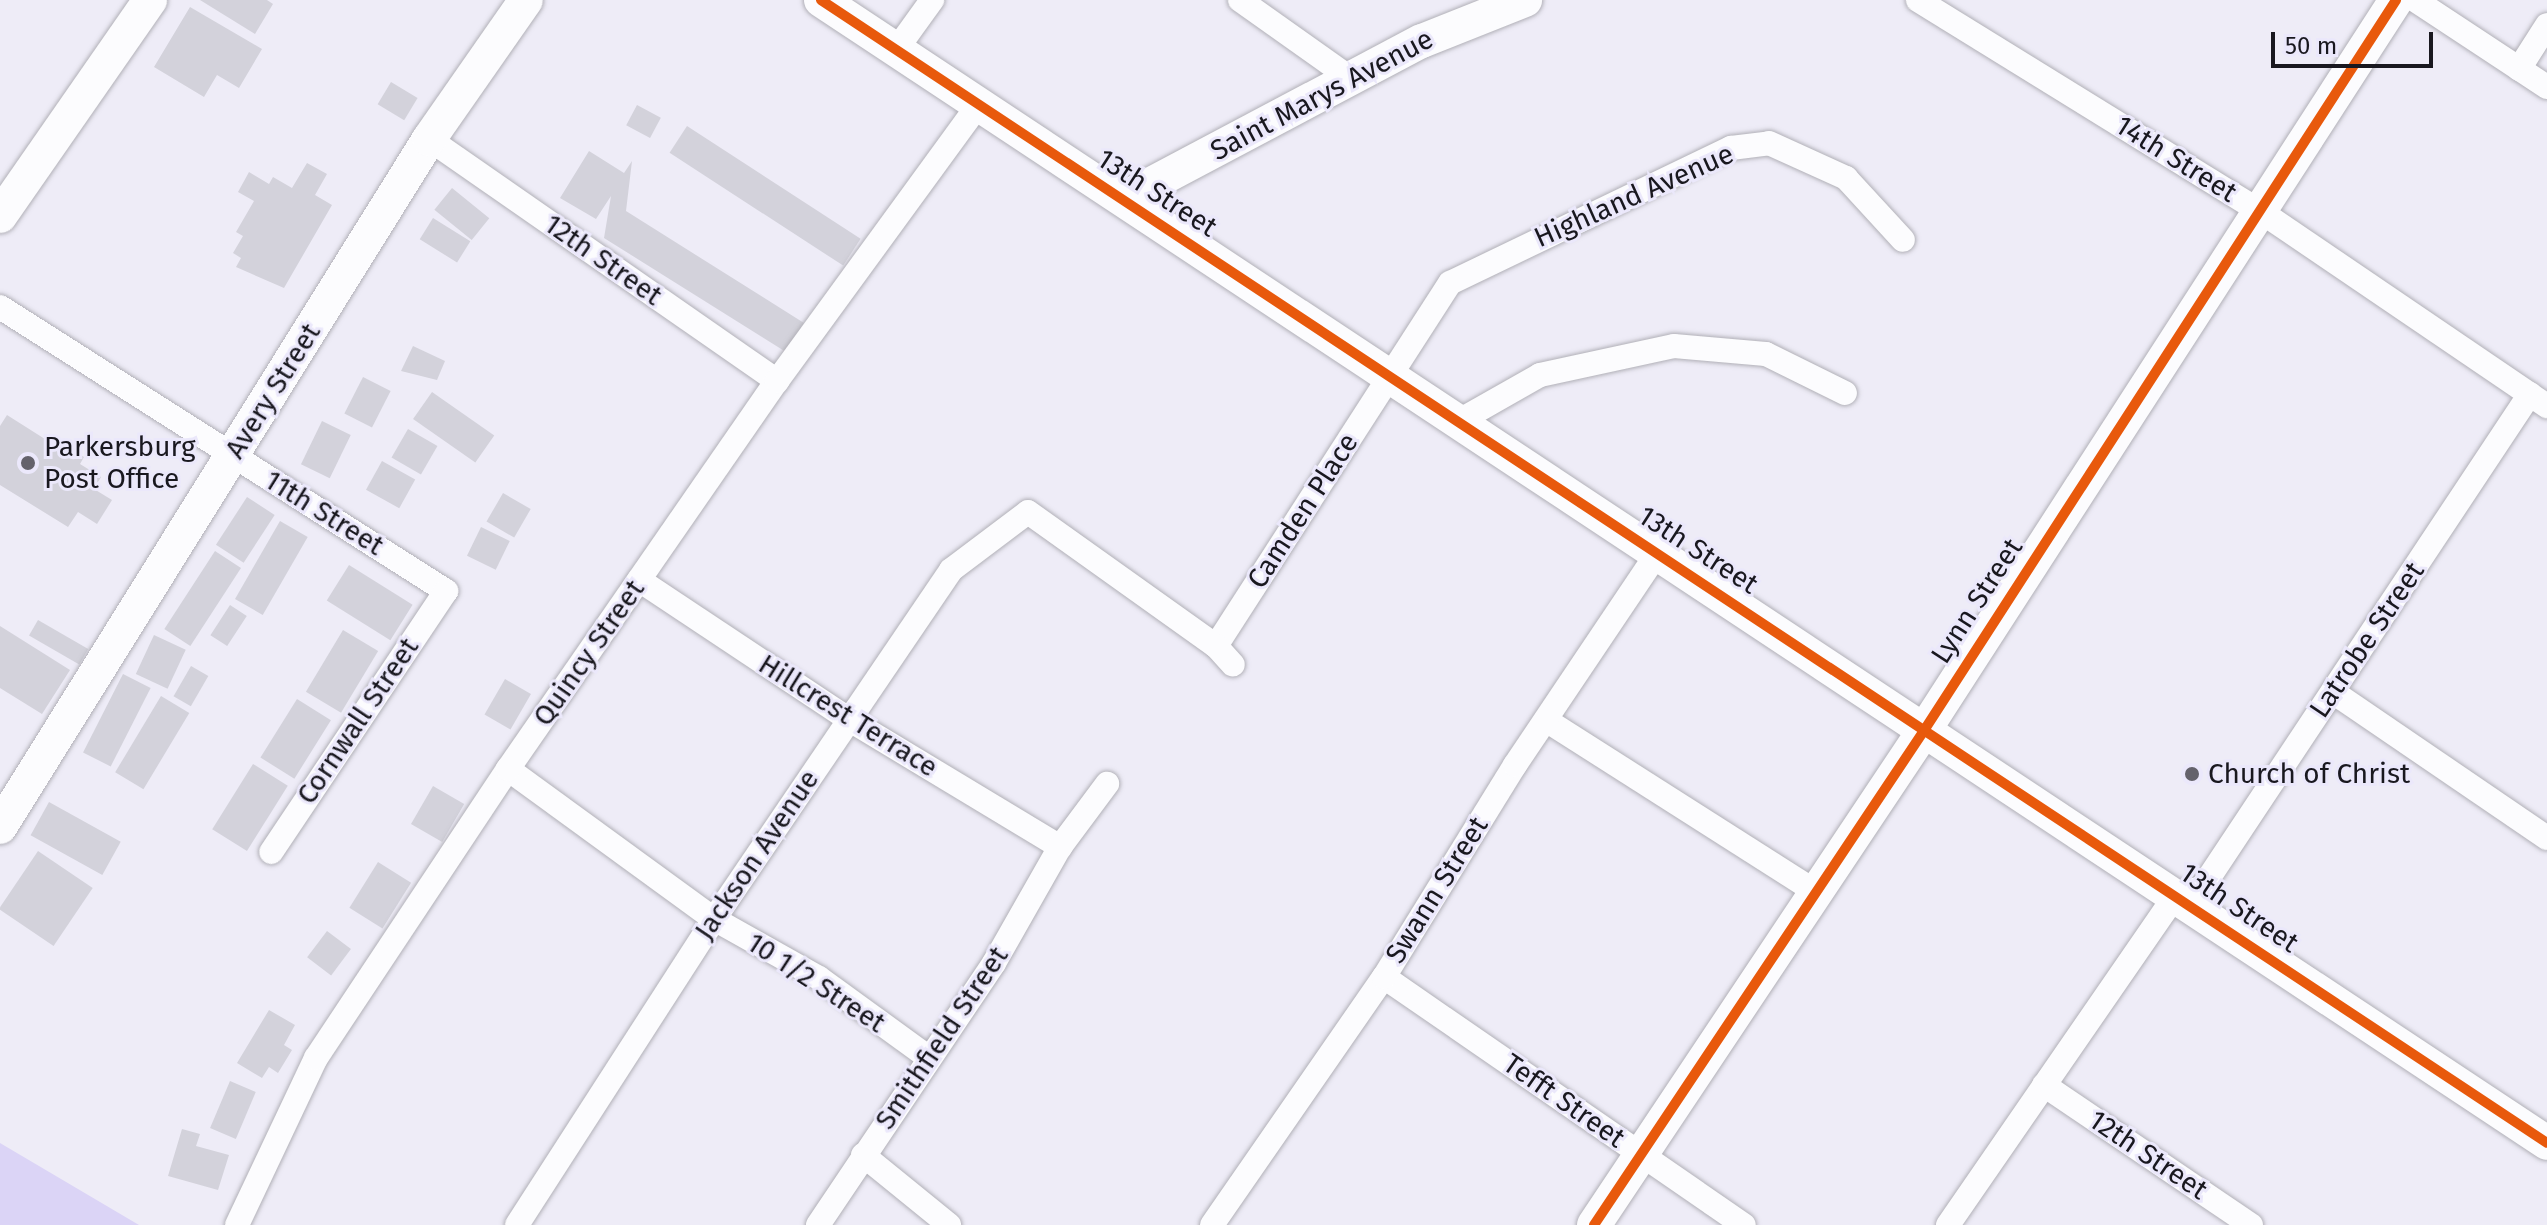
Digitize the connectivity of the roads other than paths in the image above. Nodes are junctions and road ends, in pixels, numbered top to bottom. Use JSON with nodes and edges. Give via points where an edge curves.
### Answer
{"nodes":[{"id":1,"x":150,"y":0,"type":"edge"},
{"id":2,"x":526,"y":0,"type":"edge"},
{"id":3,"x":821,"y":0,"type":"edge"},
{"id":4,"x":932,"y":0,"type":"edge"},
{"id":5,"x":1240,"y":0,"type":"edge"},
{"id":6,"x":1918,"y":0,"type":"edge"},
{"id":7,"x":2396,"y":0,"type":"edge"},
{"id":8,"x":2415,"y":0,"type":"edge"},
{"id":9,"x":1504,"y":3,"type":"edge"},
{"id":10,"x":2547,"y":25,"type":"edge"},
{"id":11,"x":896,"y":50,"type":"junction"},
{"id":12,"x":2519,"y":69,"type":"junction"},
{"id":13,"x":1353,"y":80,"type":"junction"},
{"id":14,"x":2547,"y":87,"type":"edge"},
{"id":15,"x":979,"y":104,"type":"junction"},
{"id":16,"x":429,"y":139,"type":"junction"},
{"id":17,"x":1123,"y":199,"type":"junction"},
{"id":18,"x":2257,"y":209,"type":"junction"},
{"id":19,"x":0,"y":216,"type":"edge"},
{"id":20,"x":1903,"y":240,"type":"dead end"},
{"id":21,"x":0,"y":307,"type":"edge"},
{"id":22,"x":1391,"y":376,"type":"junction"},
{"id":23,"x":777,"y":381,"type":"junction"},
{"id":24,"x":1845,"y":393,"type":"dead end"},
{"id":25,"x":2538,"y":400,"type":"edge"},
{"id":26,"x":1459,"y":421,"type":"junction"},
{"id":27,"x":234,"y":455,"type":"junction"},
{"id":28,"x":1658,"y":552,"type":"junction"},
{"id":29,"x":639,"y":580,"type":"junction"},
{"id":30,"x":446,"y":591,"type":"joint"},
{"id":31,"x":1216,"y":646,"type":"junction"},
{"id":32,"x":1233,"y":665,"type":"dead end"},
{"id":33,"x":2333,"y":692,"type":"junction"},
{"id":34,"x":848,"y":719,"type":"junction"},
{"id":35,"x":1546,"y":720,"type":"junction"},
{"id":36,"x":1925,"y":729,"type":"junction"},
{"id":37,"x":508,"y":769,"type":"junction"},
{"id":38,"x":1107,"y":784,"type":"dead end"},
{"id":39,"x":0,"y":827,"type":"edge"},
{"id":40,"x":2547,"y":838,"type":"edge"},
{"id":41,"x":1060,"y":847,"type":"junction"},
{"id":42,"x":271,"y":852,"type":"dead end"},
{"id":43,"x":1816,"y":892,"type":"junction"},
{"id":44,"x":2176,"y":894,"type":"junction"},
{"id":45,"x":714,"y":919,"type":"junction"},
{"id":46,"x":1384,"y":977,"type":"junction"},
{"id":47,"x":929,"y":1058,"type":"junction"},
{"id":48,"x":2044,"y":1085,"type":"junction"},
{"id":49,"x":2547,"y":1143,"type":"edge"},
{"id":50,"x":863,"y":1155,"type":"junction"},
{"id":51,"x":1641,"y":1155,"type":"junction"},
{"id":52,"x":237,"y":1225,"type":"edge"},
{"id":53,"x":517,"y":1225,"type":"edge"},
{"id":54,"x":818,"y":1225,"type":"edge"},
{"id":55,"x":949,"y":1225,"type":"edge"},
{"id":56,"x":1212,"y":1225,"type":"edge"},
{"id":57,"x":1594,"y":1225,"type":"edge"},
{"id":58,"x":1744,"y":1225,"type":"edge"},
{"id":59,"x":1948,"y":1225,"type":"edge"},
{"id":60,"x":2251,"y":1225,"type":"edge"}],
"edges":[{"from":1,"to":19,"type":"street"},
{"from":2,"to":16,"type":"street","name":"Avery Street"},
{"from":3,"to":11,"type":"street","name":"13th Street"},
{"from":4,"to":11,"type":"street"},
{"from":5,"to":13,"type":"street"},
{"from":6,"to":18,"type":"street","name":"14th Street"},
{"from":7,"to":18,"type":"street","name":"Lynn Street"},
{"from":8,"to":12,"type":"street"},
{"from":9,"to":13,"type":"street","name":"Saint Marys Avenue"},
{"from":10,"to":12,"type":"street"},
{"from":11,"to":15,"type":"street","name":"13th Street"},
{"from":12,"to":14,"type":"street"},
{"from":13,"to":17,"type":"street","name":"Saint Marys Avenue"},
{"from":15,"to":17,"type":"street","name":"13th Street"},
{"from":15,"to":23,"type":"street","name":"Quincy Street"},
{"from":16,"to":23,"type":"street","name":"12th Street"},
{"from":16,"to":27,"type":"street","name":"Avery Street"},
{"from":17,"to":22,"type":"street","name":"13th Street"},
{"from":18,"to":25,"type":"street","name":"14th Street"},
{"from":18,"to":36,"type":"street","name":"Lynn Street"},
{"from":20,"to":22,"type":"street","name":"Highland Avenue","via":[[1846,178],[1769,143],[1731,148],[1450,283]]},
{"from":21,"to":27,"type":"street","name":"11th Street"},
{"from":22,"to":26,"type":"street","name":"13th Street"},
{"from":22,"to":31,"type":"street","name":"Camden Place"},
{"from":23,"to":29,"type":"street","name":"Quincy Street"},
{"from":24,"to":26,"type":"street","via":[[1766,354],[1674,346],[1540,375]]},
{"from":25,"to":33,"type":"street","name":"Latrobe Street"},
{"from":26,"to":28,"type":"street","name":"13th Street"},
{"from":27,"to":30,"type":"street","name":"11th Street"},
{"from":27,"to":39,"type":"street","name":"Avery Street"},
{"from":28,"to":35,"type":"street","name":"Swann Street"},
{"from":28,"to":36,"type":"street","name":"13th Street"},
{"from":29,"to":34,"type":"street","name":"Hillcrest Terrace"},
{"from":29,"to":37,"type":"street","name":"Quincy Street"},
{"from":30,"to":42,"type":"street","name":"Cornwall Street"},
{"from":31,"to":32,"type":"street"},
{"from":31,"to":34,"type":"street","name":"Jackson Avenue","via":[[1028,512],[951,570]]},
{"from":33,"to":40,"type":"street"},
{"from":33,"to":44,"type":"street","name":"Latrobe Street","via":[[2202,888]]},
{"from":34,"to":41,"type":"street","name":"Hillcrest Terrace"},
{"from":34,"to":45,"type":"street","name":"Jackson Avenue"},
{"from":35,"to":43,"type":"street"},
{"from":35,"to":46,"type":"street","name":"Swann Street"},
{"from":36,"to":43,"type":"street","name":"Lynn Street"},
{"from":36,"to":44,"type":"street","name":"13th Street"},
{"from":37,"to":45,"type":"street","name":"10 1/2 Street"},
{"from":37,"to":52,"type":"street","name":"Quincy Street","via":[[316,1058]]},
{"from":38,"to":41,"type":"street","name":"Smithfield Street"},
{"from":41,"to":47,"type":"street","name":"Smithfield Street","via":[[994,963]]},
{"from":43,"to":51,"type":"street","name":"Lynn Street"},
{"from":44,"to":48,"type":"street","name":"Latrobe Street"},
{"from":44,"to":49,"type":"street","name":"13th Street"},
{"from":45,"to":47,"type":"street","name":"10 1/2 Street","via":[[819,978]]},
{"from":45,"to":53,"type":"street","name":"Jackson Avenue"},
{"from":46,"to":51,"type":"street","name":"Tefft Street"},
{"from":46,"to":56,"type":"street","name":"Swann Street"},
{"from":47,"to":50,"type":"street","name":"Smithfield Street"},
{"from":48,"to":59,"type":"street","name":"Latrobe Street"},
{"from":48,"to":60,"type":"street","name":"12th Street"},
{"from":50,"to":54,"type":"street","name":"Smithfield Street"},
{"from":50,"to":55,"type":"street"},
{"from":51,"to":57,"type":"street","name":"Lynn Street"},
{"from":51,"to":58,"type":"street","name":"Tefft Street"}]}
